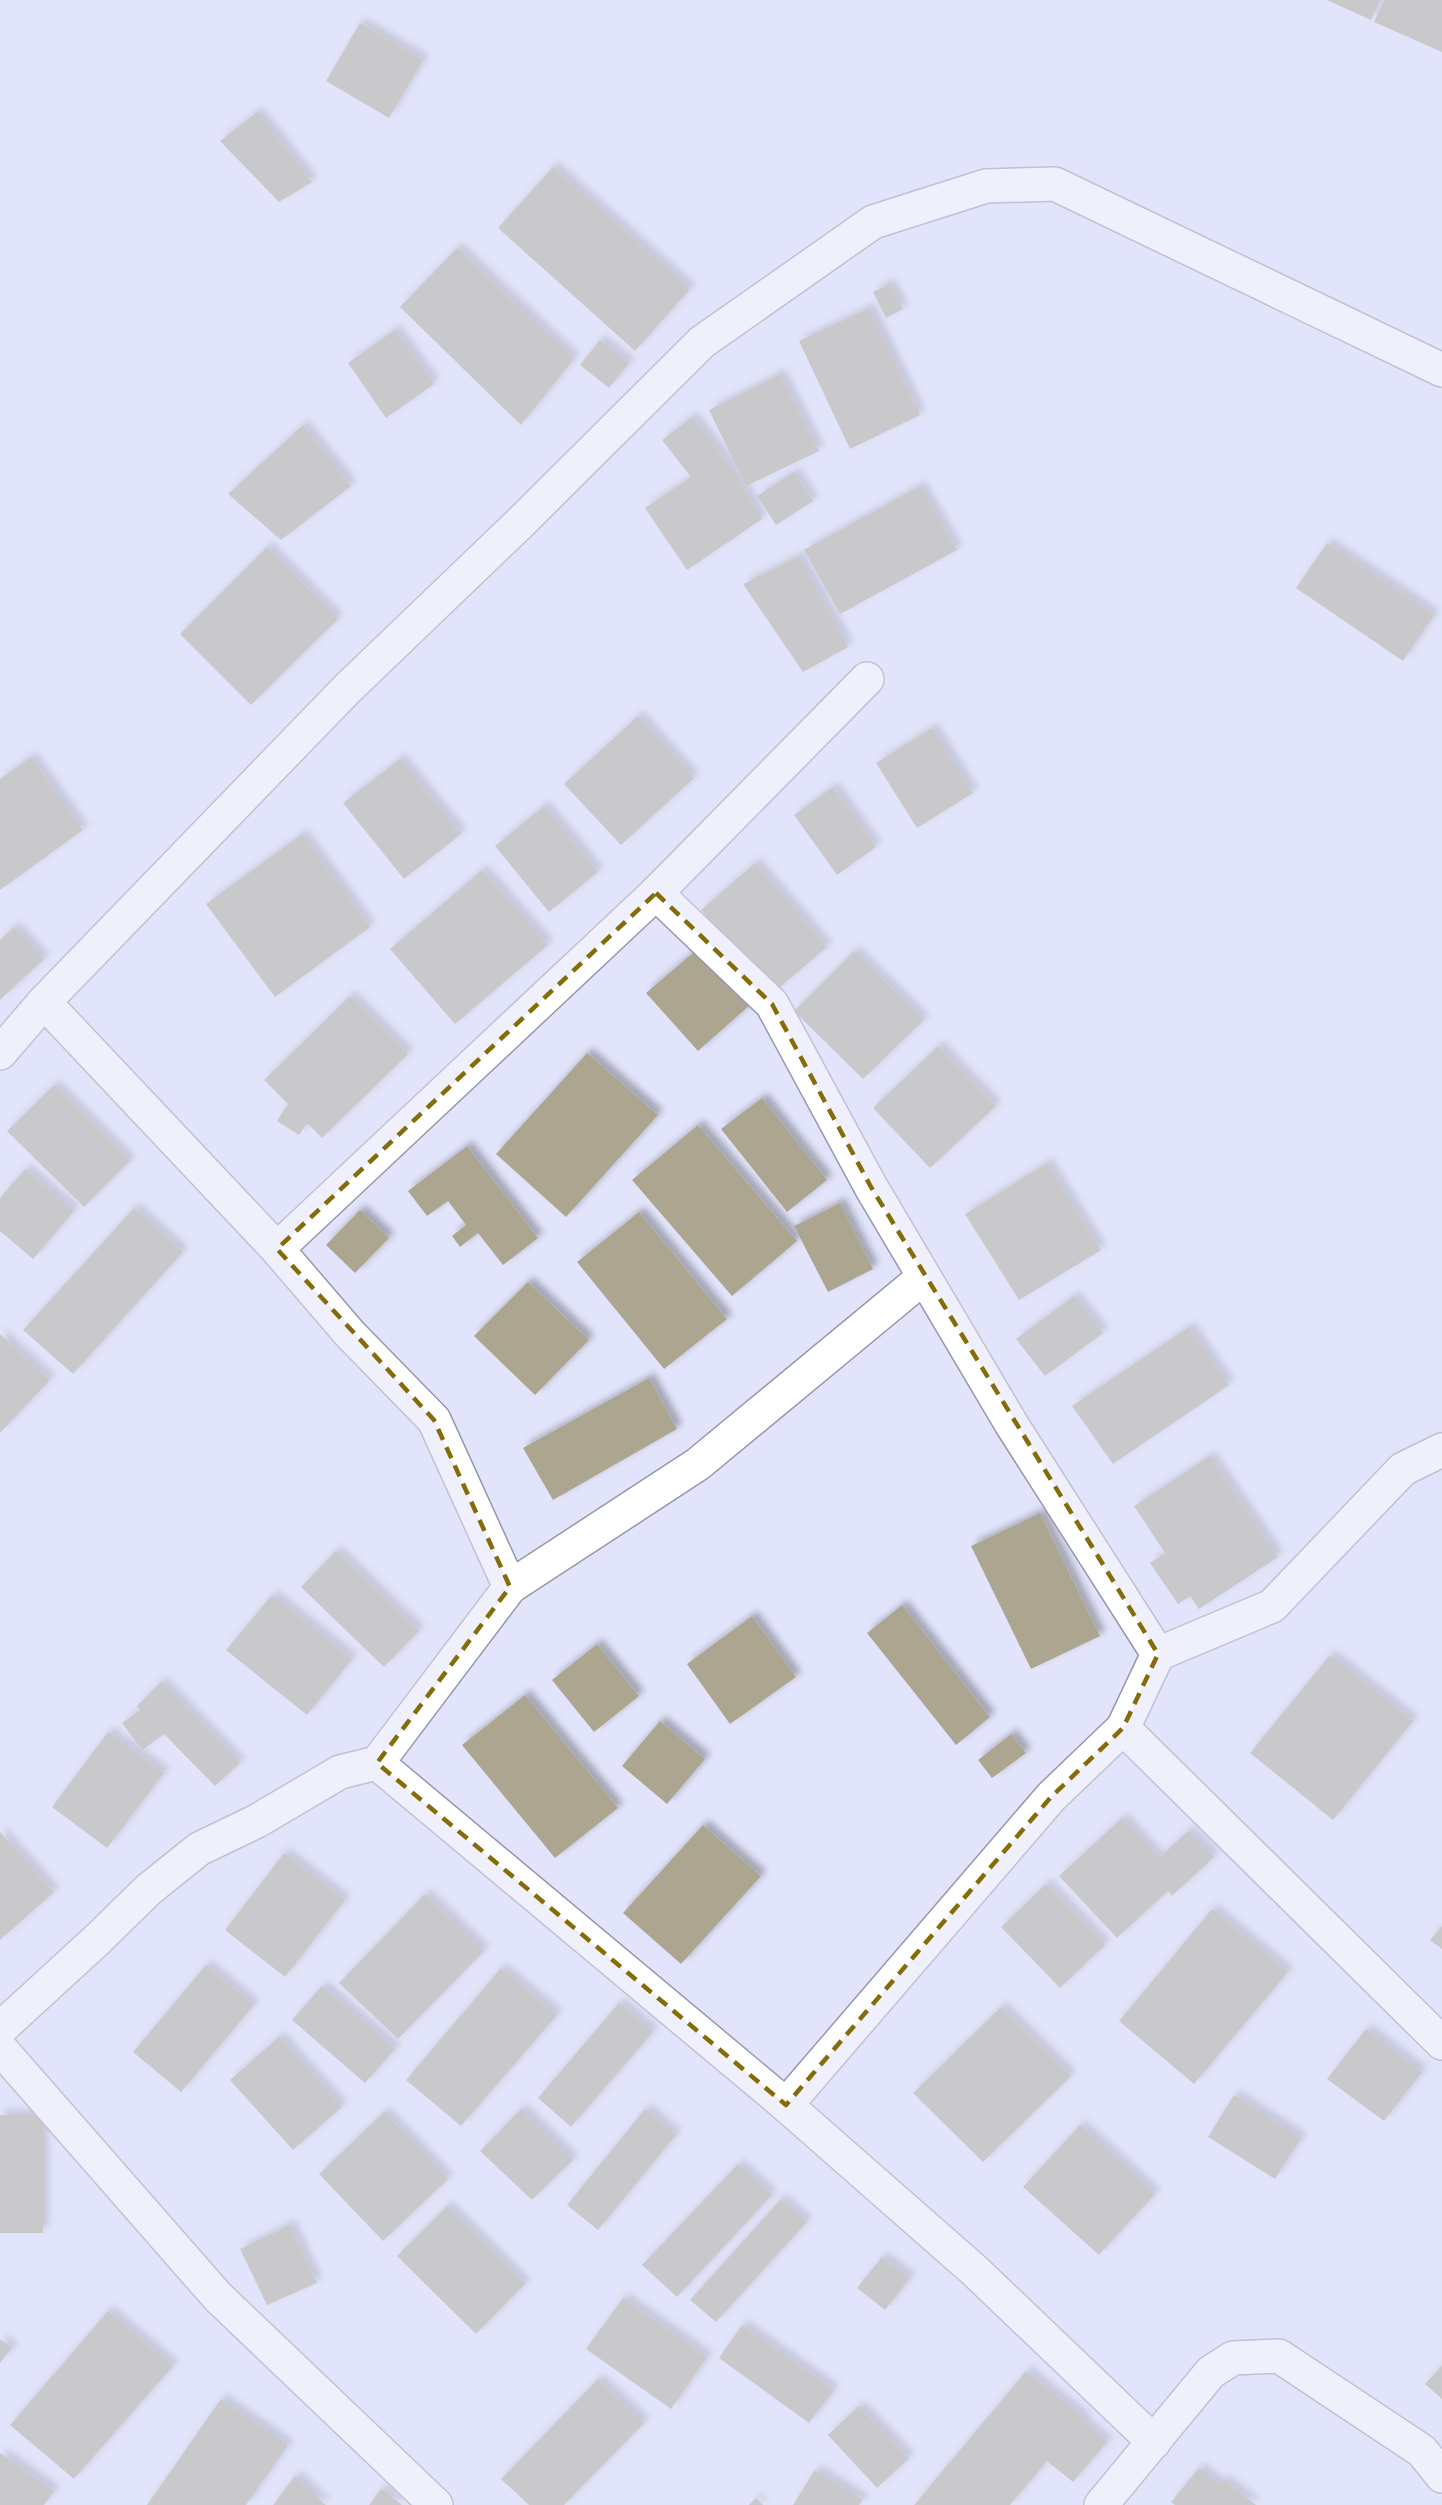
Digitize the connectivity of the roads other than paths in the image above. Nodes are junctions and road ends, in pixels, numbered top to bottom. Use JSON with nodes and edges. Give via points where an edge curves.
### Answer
{"nodes":[{"id":1,"x":1442,"y":370,"type":"edge"},
{"id":2,"x":867,"y":680,"type":"dead end"},
{"id":3,"x":656,"y":893,"type":"junction"},
{"id":4,"x":44,"y":1002,"type":"junction"},
{"id":5,"x":0,"y":1053,"type":"edge"},
{"id":6,"x":277,"y":1249,"type":"junction"},
{"id":7,"x":924,"y":1277,"type":"junction"},
{"id":8,"x":1442,"y":1450,"type":"edge"},
{"id":9,"x":510,"y":1587,"type":"junction"},
{"id":10,"x":1158,"y":1654,"type":"junction"},
{"id":11,"x":1123,"y":1728,"type":"junction"},
{"id":12,"x":377,"y":1763,"type":"junction"},
{"id":13,"x":0,"y":2029,"type":"edge"},
{"id":14,"x":1442,"y":2043,"type":"edge"},
{"id":15,"x":0,"y":2048,"type":"edge"},
{"id":16,"x":786,"y":2105,"type":"junction"},
{"id":17,"x":1155,"y":2442,"type":"junction"},
{"id":18,"x":1442,"y":2476,"type":"edge"},
{"id":19,"x":436,"y":2505,"type":"edge"},
{"id":20,"x":1101,"y":2505,"type":"edge"}],
"edges":[{"from":1,"to":4,"type":"street","via":[[1055,184],[986,186],[873,222],[702,342],[347,688]]},
{"from":2,"to":3,"type":"street"},
{"from":3,"to":6,"type":"street"},
{"from":3,"to":7,"type":"street","via":[[772,1004]]},
{"from":4,"to":5,"type":"street"},
{"from":4,"to":6,"type":"street"},
{"from":6,"to":9,"type":"street","via":[[350,1334],[434,1420]]},
{"from":7,"to":9,"type":"street","via":[[698,1464]]},
{"from":7,"to":10,"type":"street","via":[[1012,1425]]},
{"from":8,"to":10,"type":"street","via":[[1403,1469],[1272,1606]]},
{"from":9,"to":12,"type":"street"},
{"from":10,"to":11,"type":"street"},
{"from":11,"to":14,"type":"street"},
{"from":11,"to":16,"type":"street","via":[[1051,1797]]},
{"from":12,"to":13,"type":"street","via":[[340,1772],[257,1821],[199,1849],[148,1890]]},
{"from":12,"to":16,"type":"street"},
{"from":15,"to":19,"type":"street","via":[[218,2296]]},
{"from":16,"to":17,"type":"street","via":[[975,2271]]},
{"from":17,"to":18,"type":"street","via":[[1211,2372],[1233,2358],[1279,2356],[1422,2451]]},
{"from":17,"to":20,"type":"street"}]}
